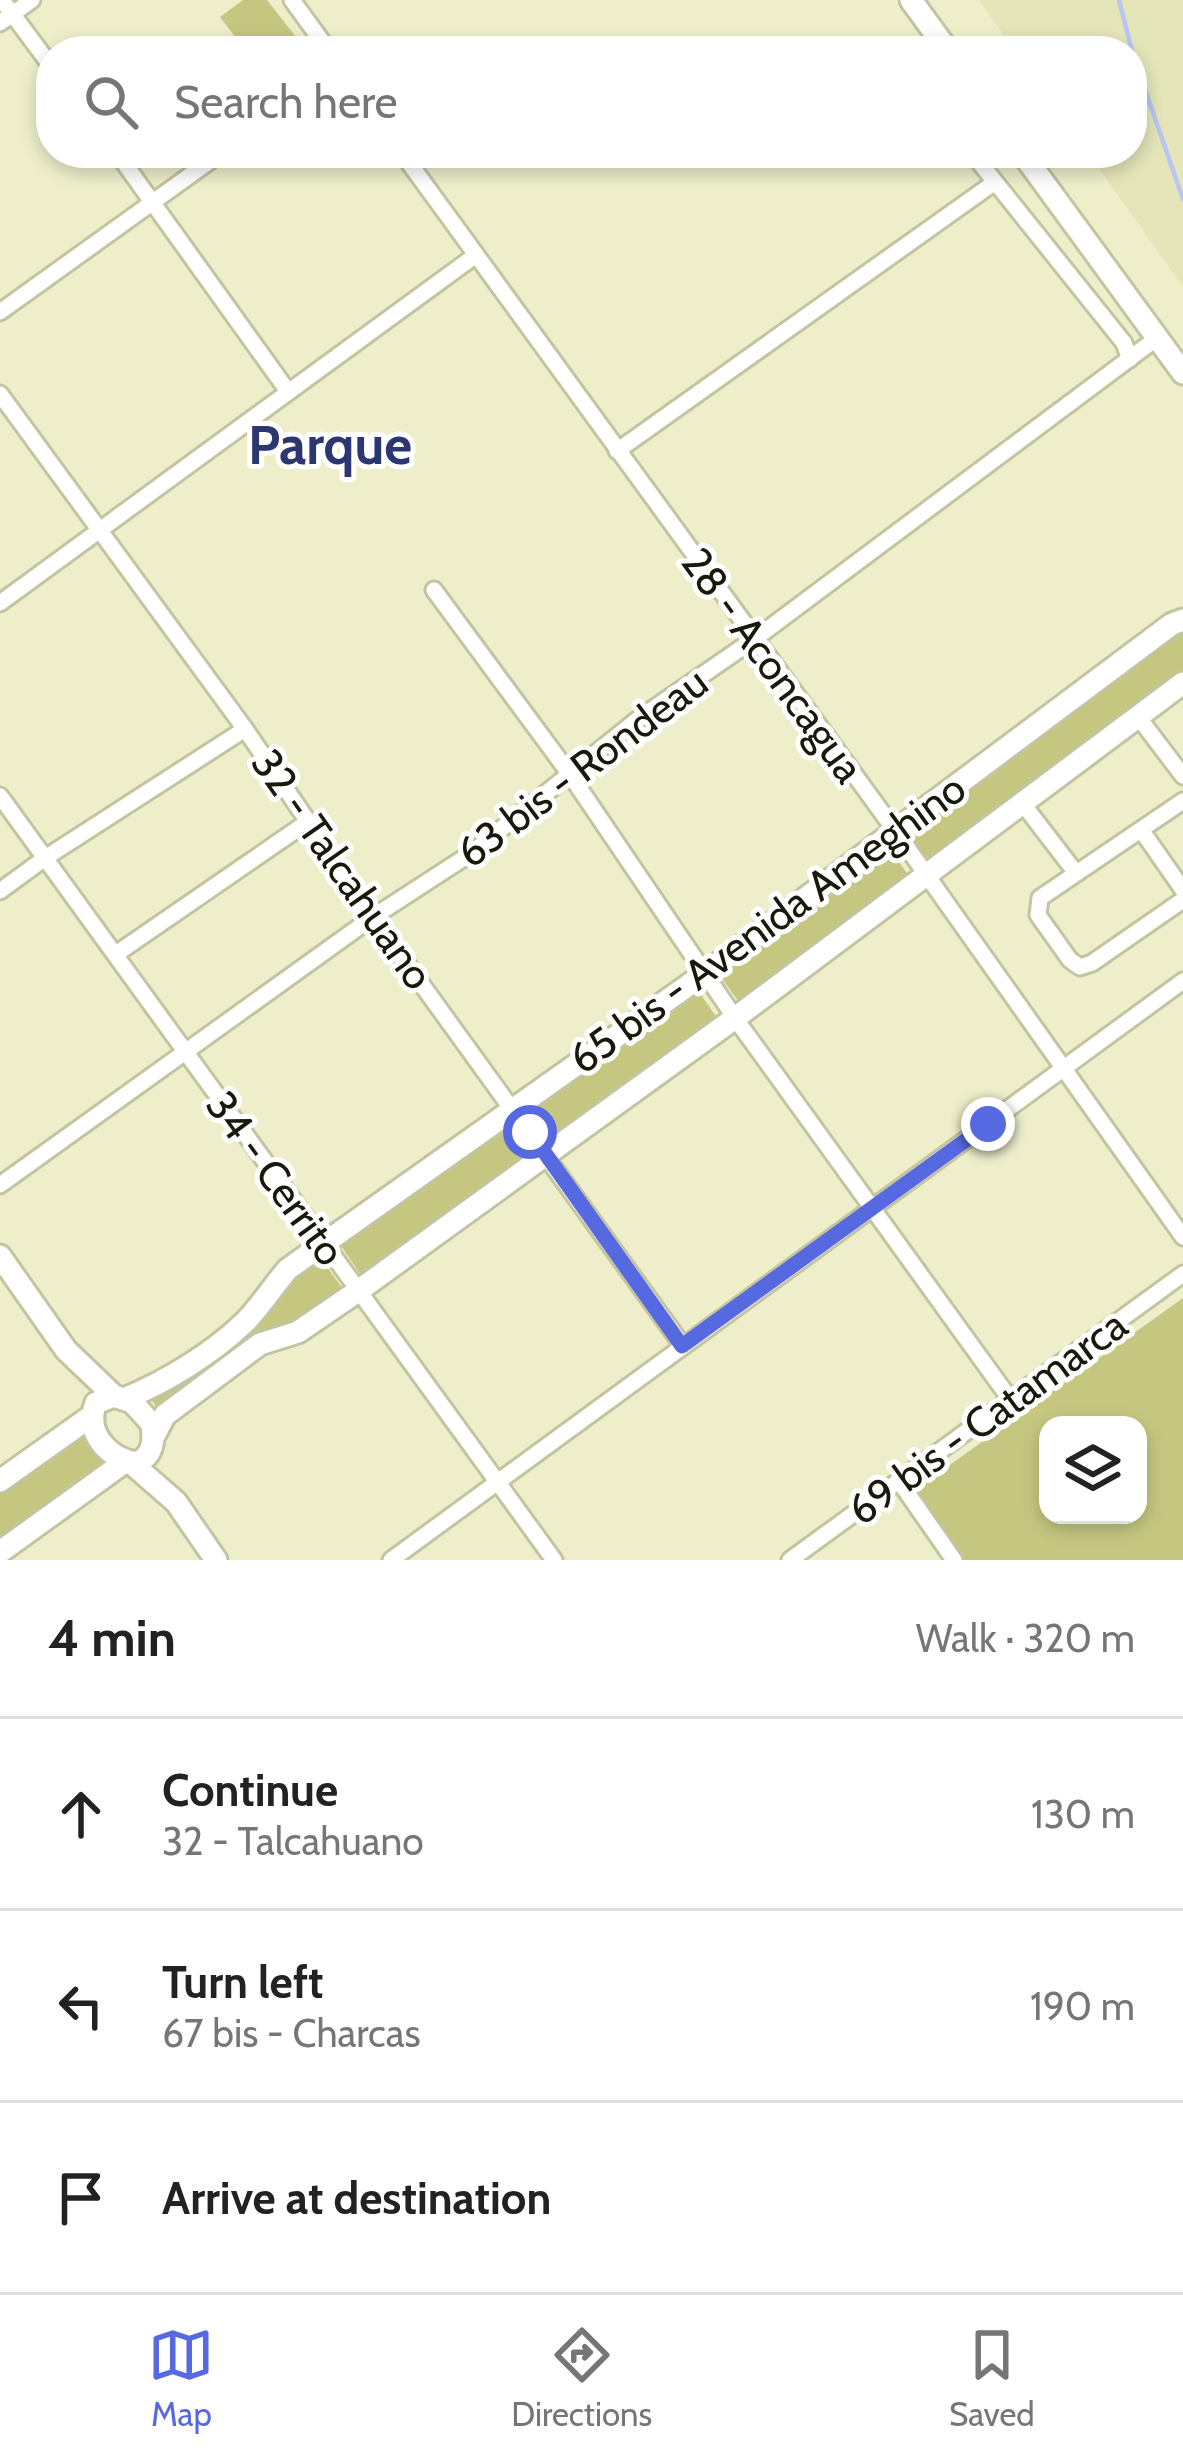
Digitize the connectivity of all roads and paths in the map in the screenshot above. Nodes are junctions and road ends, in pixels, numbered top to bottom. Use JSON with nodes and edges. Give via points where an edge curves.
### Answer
{"nodes":[{"id":1,"x":32,"y":0,"type":"edge"},
{"id":2,"x":292,"y":0,"type":"edge"},
{"id":3,"x":911,"y":0,"type":"edge"},
{"id":4,"x":5,"y":12,"type":"edge"},
{"id":5,"x":317,"y":36,"type":"edge"},
{"id":6,"x":937,"y":36,"type":"edge"},
{"id":7,"x":36,"y":48,"type":"edge"},
{"id":8,"x":128,"y":168,"type":"edge"},
{"id":9,"x":200,"y":168,"type":"edge"},
{"id":10,"x":413,"y":168,"type":"edge"},
{"id":11,"x":984,"y":168,"type":"edge"},
{"id":12,"x":1033,"y":168,"type":"edge"},
{"id":13,"x":995,"y":182,"type":"junction"},
{"id":14,"x":154,"y":202,"type":"junction"},
{"id":15,"x":476,"y":255,"type":"junction"},
{"id":16,"x":0,"y":312,"type":"edge"},
{"id":17,"x":1157,"y":338,"type":"junction"},
{"id":18,"x":1130,"y":358,"type":"junction"},
{"id":19,"x":1183,"y":373,"type":"edge"},
{"id":20,"x":287,"y":391,"type":"junction"},
{"id":21,"x":0,"y":394,"type":"edge"},
{"id":22,"x":617,"y":451,"type":"junction"},
{"id":23,"x":98,"y":532,"type":"junction"},
{"id":24,"x":434,"y":590,"type":"dead end"},
{"id":25,"x":0,"y":603,"type":"edge"},
{"id":26,"x":1182,"y":621,"type":"edge"},
{"id":27,"x":753,"y":640,"type":"junction"},
{"id":28,"x":1183,"y":682,"type":"edge"},
{"id":29,"x":1139,"y":718,"type":"junction"},
{"id":30,"x":245,"y":729,"type":"junction"},
{"id":31,"x":569,"y":772,"type":"junction"},
{"id":32,"x":1183,"y":776,"type":"edge"},
{"id":33,"x":0,"y":796,"type":"edge"},
{"id":34,"x":1183,"y":801,"type":"edge"},
{"id":35,"x":1024,"y":804,"type":"junction"},
{"id":36,"x":309,"y":821,"type":"junction"},
{"id":37,"x":894,"y":829,"type":"junction"},
{"id":38,"x":1142,"y":831,"type":"junction"},
{"id":39,"x":45,"y":858,"type":"junction"},
{"id":40,"x":1076,"y":873,"type":"junction"},
{"id":41,"x":925,"y":877,"type":"junction"},
{"id":42,"x":1183,"y":890,"type":"edge"},
{"id":43,"x":0,"y":891,"type":"edge"},
{"id":44,"x":1183,"y":899,"type":"edge"},
{"id":45,"x":373,"y":917,"type":"junction"},
{"id":46,"x":116,"y":954,"type":"junction"},
{"id":47,"x":707,"y":972,"type":"junction"},
{"id":48,"x":1183,"y":981,"type":"edge"},
{"id":49,"x":735,"y":1018,"type":"junction"},
{"id":50,"x":186,"y":1053,"type":"junction"},
{"id":51,"x":1065,"y":1067,"type":"junction"},
{"id":52,"x":513,"y":1109,"type":"junction"},
{"id":53,"x":545,"y":1155,"type":"junction"},
{"id":54,"x":0,"y":1185,"type":"edge"},
{"id":55,"x":872,"y":1209,"type":"junction"},
{"id":56,"x":1183,"y":1237,"type":"edge"},
{"id":57,"x":323,"y":1244,"type":"junction"},
{"id":58,"x":0,"y":1256,"type":"edge"},
{"id":59,"x":1183,"y":1274,"type":"edge"},
{"id":60,"x":358,"y":1291,"type":"junction"},
{"id":61,"x":682,"y":1346,"type":"junction"},
{"id":62,"x":66,"y":1350,"type":"junction"},
{"id":63,"x":119,"y":1397,"type":"junction"},
{"id":64,"x":1010,"y":1399,"type":"junction"},
{"id":65,"x":91,"y":1414,"type":"junction"},
{"id":66,"x":153,"y":1439,"type":"junction"},
{"id":67,"x":128,"y":1462,"type":"junction"},
{"id":68,"x":0,"y":1481,"type":"edge"},
{"id":69,"x":899,"y":1481,"type":"junction"},
{"id":70,"x":499,"y":1483,"type":"junction"},
{"id":71,"x":176,"y":1502,"type":"junction"},
{"id":72,"x":0,"y":1552,"type":"edge"},
{"id":73,"x":216,"y":1560,"type":"edge"},
{"id":74,"x":391,"y":1560,"type":"edge"},
{"id":75,"x":554,"y":1560,"type":"edge"},
{"id":76,"x":790,"y":1560,"type":"edge"},
{"id":77,"x":953,"y":1560,"type":"edge"}],
"edges":[{"from":1,"to":4,"type":"street"},
{"from":2,"to":5,"type":"street"},
{"from":3,"to":6,"type":"main road"},
{"from":4,"to":7,"type":"street"},
{"from":8,"to":14,"type":"street"},
{"from":9,"to":14,"type":"street"},
{"from":10,"to":15,"type":"street","name":"28 - Aconcagua"},
{"from":11,"to":13,"type":"street"},
{"from":12,"to":17,"type":"main road"},
{"from":13,"to":18,"type":"street"},
{"from":13,"to":22,"type":"street"},
{"from":14,"to":16,"type":"street"},
{"from":14,"to":20,"type":"street"},
{"from":15,"to":20,"type":"street"},
{"from":15,"to":22,"type":"street","name":"28 - Aconcagua"},
{"from":17,"to":18,"type":"street","name":"63 bis - Rondeau"},
{"from":17,"to":19,"type":"main road"},
{"from":18,"to":27,"type":"street","name":"63 bis - Rondeau"},
{"from":20,"to":23,"type":"street"},
{"from":21,"to":23,"type":"street","name":"32 - Talcahuano"},
{"from":22,"to":27,"type":"street","name":"28 - Aconcagua"},
{"from":23,"to":25,"type":"street"},
{"from":23,"to":30,"type":"street","name":"32 - Talcahuano"},
{"from":24,"to":31,"type":"street"},
{"from":26,"to":37,"type":"main road","name":"65 bis - Avenida Ameghino"},
{"from":27,"to":31,"type":"street","name":"63 bis - Rondeau"},
{"from":27,"to":37,"type":"street","name":"28 - Aconcagua"},
{"from":28,"to":29,"type":"main road","name":"65 bis - Avenida Ameghino"},
{"from":29,"to":32,"type":"street"},
{"from":29,"to":35,"type":"main road","name":"65 bis - Avenida Ameghino"},
{"from":30,"to":36,"type":"street","name":"32 - Talcahuano"},
{"from":30,"to":39,"type":"street"},
{"from":31,"to":45,"type":"street","name":"63 bis - Rondeau","via":[[470,854]]},
{"from":31,"to":47,"type":"street"},
{"from":33,"to":39,"type":"street","name":"34 - Cerrito"},
{"from":34,"to":38,"type":"street"},
{"from":35,"to":40,"type":"street"},
{"from":35,"to":41,"type":"main road","name":"65 bis - Avenida Ameghino"},
{"from":36,"to":45,"type":"street","name":"32 - Talcahuano"},
{"from":36,"to":46,"type":"street"},
{"from":37,"to":41,"type":"street","name":"28 - Aconcagua"},
{"from":37,"to":47,"type":"main road","name":"65 bis - Avenida Ameghino"},
{"from":38,"to":40,"type":"street"},
{"from":38,"to":42,"type":"street"},
{"from":39,"to":43,"type":"street"},
{"from":39,"to":46,"type":"street","name":"34 - Cerrito"},
{"from":40,"to":44,"type":"street","via":[[1040,898],[1038,915],[1081,967]]},
{"from":41,"to":49,"type":"main road","name":"65 bis - Avenida Ameghino"},
{"from":41,"to":51,"type":"street","name":"28 - Aconcagua"},
{"from":45,"to":50,"type":"street","name":"63 bis - Rondeau"},
{"from":45,"to":52,"type":"street","name":"32 - Talcahuano"},
{"from":46,"to":50,"type":"street","name":"34 - Cerrito"},
{"from":47,"to":49,"type":"street"},
{"from":47,"to":52,"type":"main road","name":"65 bis - Avenida Ameghino"},
{"from":48,"to":51,"type":"street"},
{"from":49,"to":53,"type":"main road","name":"65 bis - Avenida Ameghino"},
{"from":49,"to":55,"type":"street"},
{"from":50,"to":54,"type":"street","name":"63 bis - Rondeau"},
{"from":50,"to":57,"type":"street","name":"34 - Cerrito"},
{"from":51,"to":55,"type":"street"},
{"from":51,"to":56,"type":"street","name":"28 - Aconcagua"},
{"from":52,"to":53,"type":"street","name":"32 - Talcahuano"},
{"from":52,"to":57,"type":"main road","name":"65 bis - Avenida Ameghino"},
{"from":53,"to":60,"type":"main road","name":"65 bis - Avenida Ameghino"},
{"from":53,"to":61,"type":"street","name":"32 - Talcahuano"},
{"from":55,"to":61,"type":"street"},
{"from":55,"to":64,"type":"street"},
{"from":57,"to":60,"type":"street","name":"34 - Cerrito"},
{"from":57,"to":63,"type":"main road","name":"65 bis - Avenida Ameghino","via":[[216,1345],[148,1389]]},
{"from":58,"to":62,"type":"main road"},
{"from":59,"to":64,"type":"street","name":"69 bis - Catamarca"},
{"from":60,"to":66,"type":"main road","name":"65 bis - Avenida Ameghino","via":[[298,1332],[260,1344],[165,1415]]},
{"from":60,"to":70,"type":"street","name":"34 - Cerrito"},
{"from":61,"to":70,"type":"street"},
{"from":62,"to":63,"type":"main road"},
{"from":62,"to":65,"type":"main road"},
{"from":63,"to":65,"type":"main road","via":[[96,1403]]},
{"from":63,"to":66,"type":"main road","via":[[143,1412]]},
{"from":64,"to":69,"type":"street","name":"69 bis - Catamarca"},
{"from":65,"to":67,"type":"main road","via":[[103,1445]]},
{"from":65,"to":68,"type":"main road"},
{"from":66,"to":67,"type":"main road","via":[[146,1459]]},
{"from":66,"to":71,"type":"main road"},
{"from":67,"to":71,"type":"main road"},
{"from":67,"to":72,"type":"main road"},
{"from":69,"to":76,"type":"street","name":"69 bis - Catamarca"},
{"from":69,"to":77,"type":"street"},
{"from":70,"to":74,"type":"street"},
{"from":70,"to":75,"type":"street","name":"34 - Cerrito"},
{"from":71,"to":73,"type":"main road"}]}
